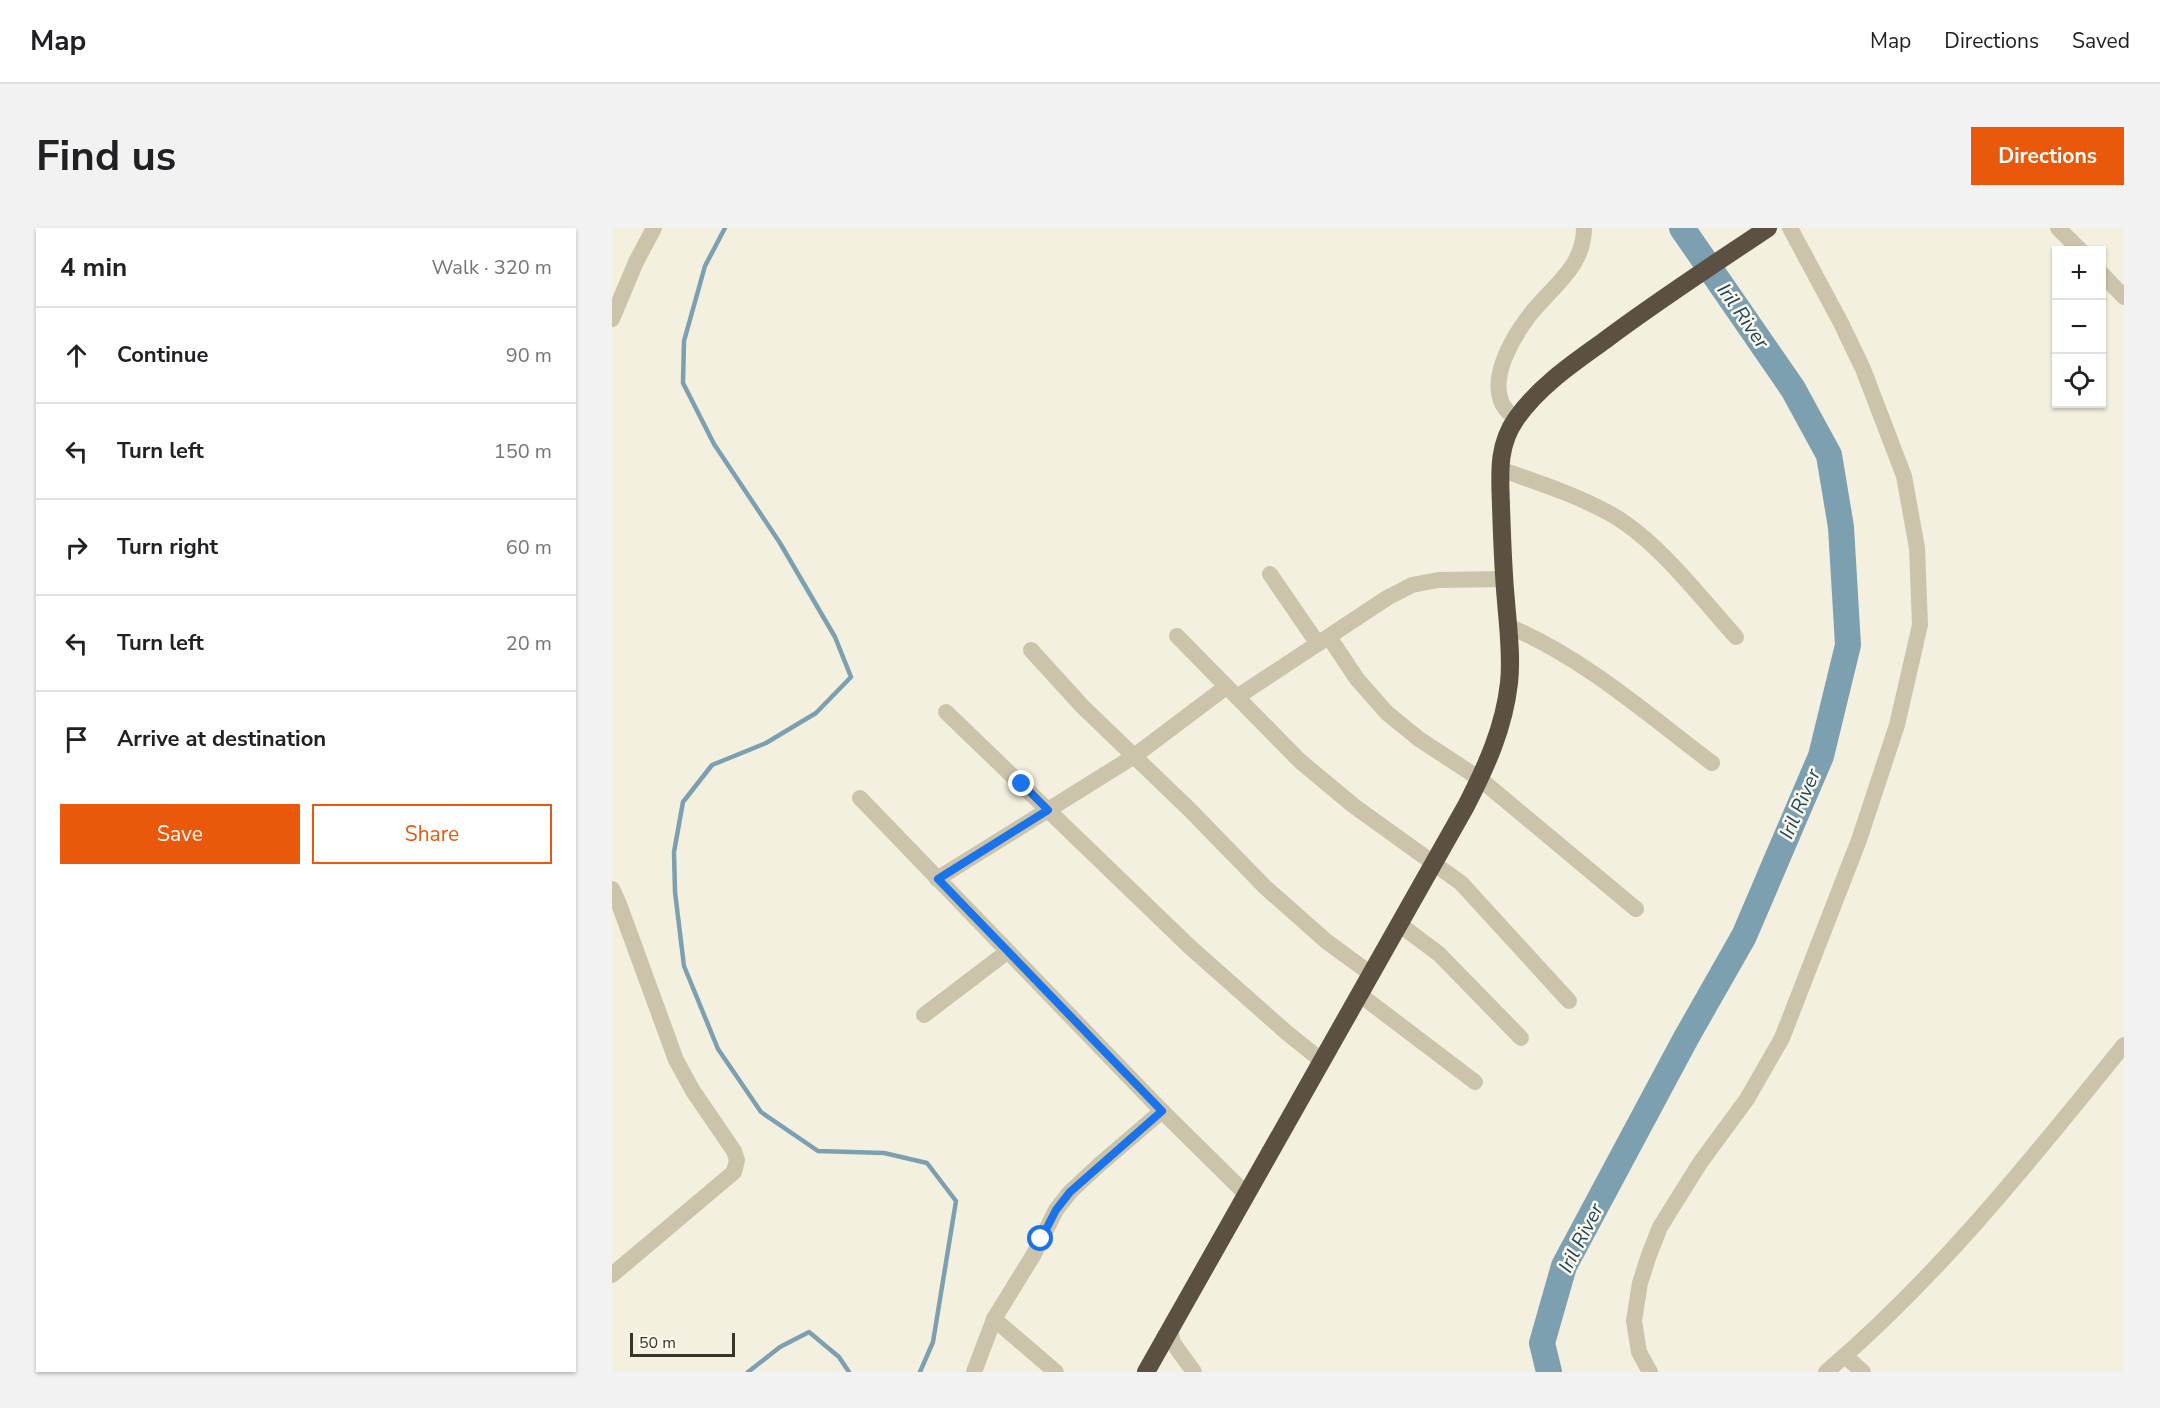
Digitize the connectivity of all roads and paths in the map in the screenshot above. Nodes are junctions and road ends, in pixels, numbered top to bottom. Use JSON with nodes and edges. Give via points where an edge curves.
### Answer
{"nodes":[{"id":1,"x":654,"y":228,"type":"edge"},
{"id":2,"x":1584,"y":228,"type":"edge"},
{"id":3,"x":1768,"y":228,"type":"edge"},
{"id":4,"x":1791,"y":228,"type":"edge"},
{"id":5,"x":2058,"y":228,"type":"edge"},
{"id":6,"x":2076,"y":246,"type":"edge"},
{"id":7,"x":2106,"y":278,"type":"edge"},
{"id":8,"x":2124,"y":297,"type":"edge"},
{"id":9,"x":612,"y":319,"type":"edge"},
{"id":10,"x":1516,"y":419,"type":"junction"},
{"id":11,"x":1500,"y":469,"type":"junction"},
{"id":12,"x":1270,"y":574,"type":"dead end"},
{"id":13,"x":1504,"y":579,"type":"junction"},
{"id":14,"x":1508,"y":626,"type":"junction"},
{"id":15,"x":1177,"y":636,"type":"dead end"},
{"id":16,"x":1736,"y":637,"type":"dead end"},
{"id":17,"x":1323,"y":641,"type":"junction"},
{"id":18,"x":1031,"y":650,"type":"dead end"},
{"id":19,"x":1232,"y":692,"type":"junction"},
{"id":20,"x":946,"y":712,"type":"dead end"},
{"id":21,"x":1134,"y":757,"type":"junction"},
{"id":22,"x":1712,"y":763,"type":"dead end"},
{"id":23,"x":1480,"y":779,"type":"junction"},
{"id":24,"x":860,"y":798,"type":"dead end"},
{"id":25,"x":1048,"y":810,"type":"junction"},
{"id":26,"x":1434,"y":862,"type":"junction"},
{"id":27,"x":938,"y":879,"type":"junction"},
{"id":28,"x":612,"y":889,"type":"edge"},
{"id":29,"x":1636,"y":909,"type":"dead end"},
{"id":30,"x":1399,"y":924,"type":"junction"},
{"id":31,"x":1007,"y":952,"type":"junction"},
{"id":32,"x":1371,"y":974,"type":"junction"},
{"id":33,"x":1359,"y":994,"type":"junction"},
{"id":34,"x":1569,"y":1001,"type":"dead end"},
{"id":35,"x":924,"y":1016,"type":"dead end"},
{"id":36,"x":1521,"y":1038,"type":"dead end"},
{"id":37,"x":2124,"y":1045,"type":"edge"},
{"id":38,"x":1322,"y":1060,"type":"junction"},
{"id":39,"x":1475,"y":1082,"type":"dead end"},
{"id":40,"x":1162,"y":1111,"type":"junction"},
{"id":41,"x":1246,"y":1194,"type":"junction"},
{"id":42,"x":612,"y":1275,"type":"edge"},
{"id":43,"x":994,"y":1319,"type":"junction"},
{"id":44,"x":1170,"y":1329,"type":"junction"},
{"id":45,"x":1845,"y":1356,"type":"junction"},
{"id":46,"x":974,"y":1372,"type":"edge"},
{"id":47,"x":1056,"y":1372,"type":"edge"},
{"id":48,"x":1146,"y":1372,"type":"edge"},
{"id":49,"x":1194,"y":1372,"type":"edge"},
{"id":50,"x":1650,"y":1372,"type":"edge"},
{"id":51,"x":1826,"y":1372,"type":"edge"},
{"id":52,"x":1863,"y":1372,"type":"edge"}],
"edges":[{"from":1,"to":9,"type":"street"},
{"from":2,"to":10,"type":"street","via":[[1584,243],[1574,264],[1530,315],[1499,377],[1501,404]]},
{"from":3,"to":10,"type":"highway","via":[[1567,367]]},
{"from":4,"to":50,"type":"street","via":[[1863,369],[1904,476],[1917,548],[1920,625],[1897,725],[1863,829],[1782,1038],[1747,1099],[1660,1227],[1649,1255],[1634,1321],[1639,1352]]},
{"from":5,"to":6,"type":"street"},
{"from":7,"to":8,"type":"street"},
{"from":10,"to":11,"type":"highway","via":[[1502,448]]},
{"from":11,"to":13,"type":"highway"},
{"from":11,"to":16,"type":"street","via":[[1581,500],[1618,519],[1665,559]]},
{"from":12,"to":17,"type":"street"},
{"from":13,"to":14,"type":"highway"},
{"from":13,"to":17,"type":"street","via":[[1438,579],[1412,585]]},
{"from":14,"to":22,"type":"street","via":[[1575,661]]},
{"from":14,"to":23,"type":"highway","via":[[1510,682],[1505,710]]},
{"from":15,"to":19,"type":"street"},
{"from":17,"to":19,"type":"street"},
{"from":17,"to":23,"type":"street","via":[[1387,713]]},
{"from":18,"to":21,"type":"street"},
{"from":19,"to":21,"type":"street"},
{"from":19,"to":26,"type":"street","via":[[1300,761],[1354,806]]},
{"from":20,"to":25,"type":"street"},
{"from":21,"to":25,"type":"street"},
{"from":21,"to":32,"type":"street","via":[[1265,887],[1326,941]]},
{"from":23,"to":26,"type":"highway"},
{"from":23,"to":29,"type":"street"},
{"from":24,"to":27,"type":"street"},
{"from":25,"to":27,"type":"street"},
{"from":25,"to":38,"type":"street","via":[[1190,946]]},
{"from":26,"to":30,"type":"highway"},
{"from":26,"to":34,"type":"street","via":[[1461,883]]},
{"from":27,"to":31,"type":"street"},
{"from":28,"to":42,"type":"street","via":[[676,1060],[736,1160],[734,1172]]},
{"from":30,"to":32,"type":"highway"},
{"from":30,"to":36,"type":"street","via":[[1439,954]]},
{"from":31,"to":35,"type":"street"},
{"from":31,"to":40,"type":"street"},
{"from":32,"to":33,"type":"highway"},
{"from":33,"to":38,"type":"highway"},
{"from":33,"to":39,"type":"street"},
{"from":37,"to":45,"type":"street","via":[[1962,1239]]},
{"from":38,"to":41,"type":"highway"},
{"from":40,"to":41,"type":"street"},
{"from":40,"to":43,"type":"street","via":[[1063,1201]]},
{"from":41,"to":44,"type":"highway"},
{"from":43,"to":46,"type":"street"},
{"from":43,"to":47,"type":"street"},
{"from":44,"to":48,"type":"highway"},
{"from":44,"to":49,"type":"street","via":[[1173,1344]]},
{"from":45,"to":51,"type":"street"},
{"from":45,"to":52,"type":"street"}]}
